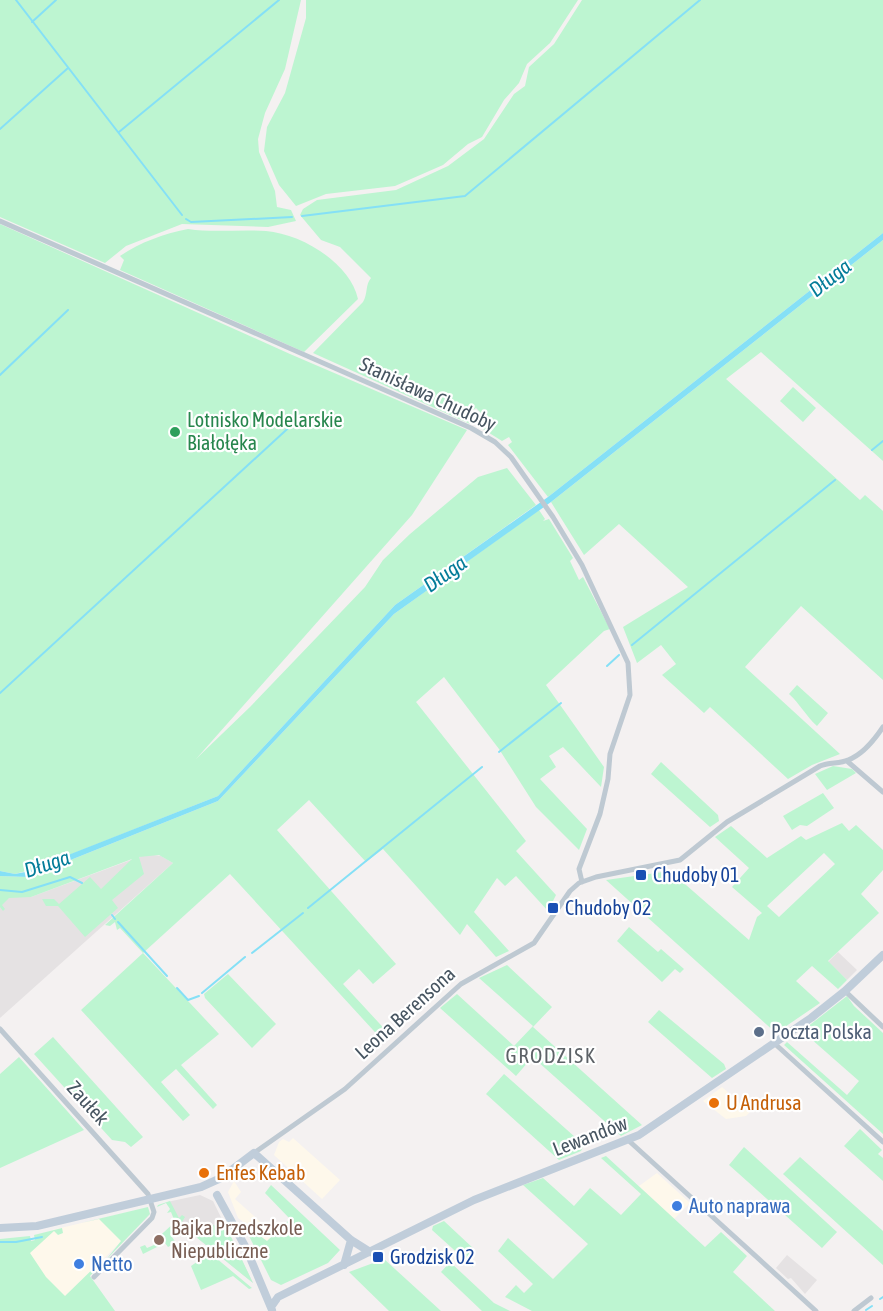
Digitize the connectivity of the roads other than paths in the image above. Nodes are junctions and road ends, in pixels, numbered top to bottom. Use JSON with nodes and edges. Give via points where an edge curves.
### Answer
{"nodes":[{"id":1,"x":0,"y":221,"type":"edge"},
{"id":2,"x":883,"y":727,"type":"edge"},
{"id":3,"x":847,"y":761,"type":"junction"},
{"id":4,"x":883,"y":792,"type":"edge"},
{"id":5,"x":582,"y":882,"type":"junction"},
{"id":6,"x":883,"y":955,"type":"edge"},
{"id":7,"x":845,"y":991,"type":"junction"},
{"id":8,"x":883,"y":1027,"type":"edge"},
{"id":9,"x":0,"y":1029,"type":"edge"},
{"id":10,"x":774,"y":1043,"type":"junction"},
{"id":11,"x":628,"y":1140,"type":"junction"},
{"id":12,"x":883,"y":1142,"type":"edge"},
{"id":13,"x":254,"y":1153,"type":"junction"},
{"id":14,"x":221,"y":1178,"type":"junction"},
{"id":15,"x":201,"y":1187,"type":"junction"},
{"id":16,"x":217,"y":1195,"type":"junction"},
{"id":17,"x":151,"y":1200,"type":"junction"},
{"id":18,"x":0,"y":1228,"type":"edge"},
{"id":19,"x":351,"y":1240,"type":"junction"},
{"id":20,"x":370,"y":1252,"type":"junction"},
{"id":21,"x":344,"y":1265,"type":"junction"},
{"id":22,"x":94,"y":1277,"type":"dead end"},
{"id":23,"x":263,"y":1289,"type":"junction"},
{"id":24,"x":278,"y":1297,"type":"junction"},
{"id":25,"x":871,"y":1298,"type":"dead end"},
{"id":26,"x":272,"y":1309,"type":"edge"},
{"id":27,"x":816,"y":1311,"type":"edge"},
{"id":28,"x":854,"y":1311,"type":"edge"}],
"edges":[{"from":1,"to":5,"type":"street","name":"Stanisława Chudoby","via":[[475,429],[511,456],[574,551],[616,633],[630,672],[629,700],[610,754],[602,807],[579,869]]},
{"from":2,"to":3,"type":"street"},
{"from":3,"to":4,"type":"street"},
{"from":3,"to":5,"type":"street","via":[[820,766],[727,822],[680,860]]},
{"from":5,"to":13,"type":"street","name":"Leona Berensona","via":[[570,891],[534,943],[466,980],[345,1089]]},
{"from":6,"to":7,"type":"street","name":"Lewandów"},
{"from":7,"to":8,"type":"street"},
{"from":7,"to":10,"type":"street","name":"Lewandów"},
{"from":9,"to":17,"type":"street","name":"Zaułek","via":[[141,1183]]},
{"from":10,"to":11,"type":"street","name":"Lewandów"},
{"from":10,"to":12,"type":"street"},
{"from":11,"to":20,"type":"street","name":"Lewandów","via":[[482,1196]]},
{"from":11,"to":27,"type":"street"},
{"from":13,"to":14,"type":"street","name":"Leona Berensona"},
{"from":13,"to":19,"type":"street"},
{"from":14,"to":15,"type":"street","name":"Leona Berensona"},
{"from":14,"to":16,"type":"street"},
{"from":15,"to":16,"type":"street"},
{"from":15,"to":17,"type":"street","name":"Leona Berensona"},
{"from":16,"to":23,"type":"street"},
{"from":17,"to":18,"type":"street","name":"Leona Berensona","via":[[37,1226]]},
{"from":17,"to":22,"type":"street","via":[[152,1218]]},
{"from":19,"to":20,"type":"street"},
{"from":19,"to":21,"type":"street"},
{"from":20,"to":21,"type":"street","name":"Lewandów"},
{"from":21,"to":24,"type":"street","name":"Lewandów"},
{"from":23,"to":24,"type":"street"},
{"from":23,"to":26,"type":"street"},
{"from":24,"to":26,"type":"street","name":"Lewandów"},
{"from":25,"to":28,"type":"street"}]}
